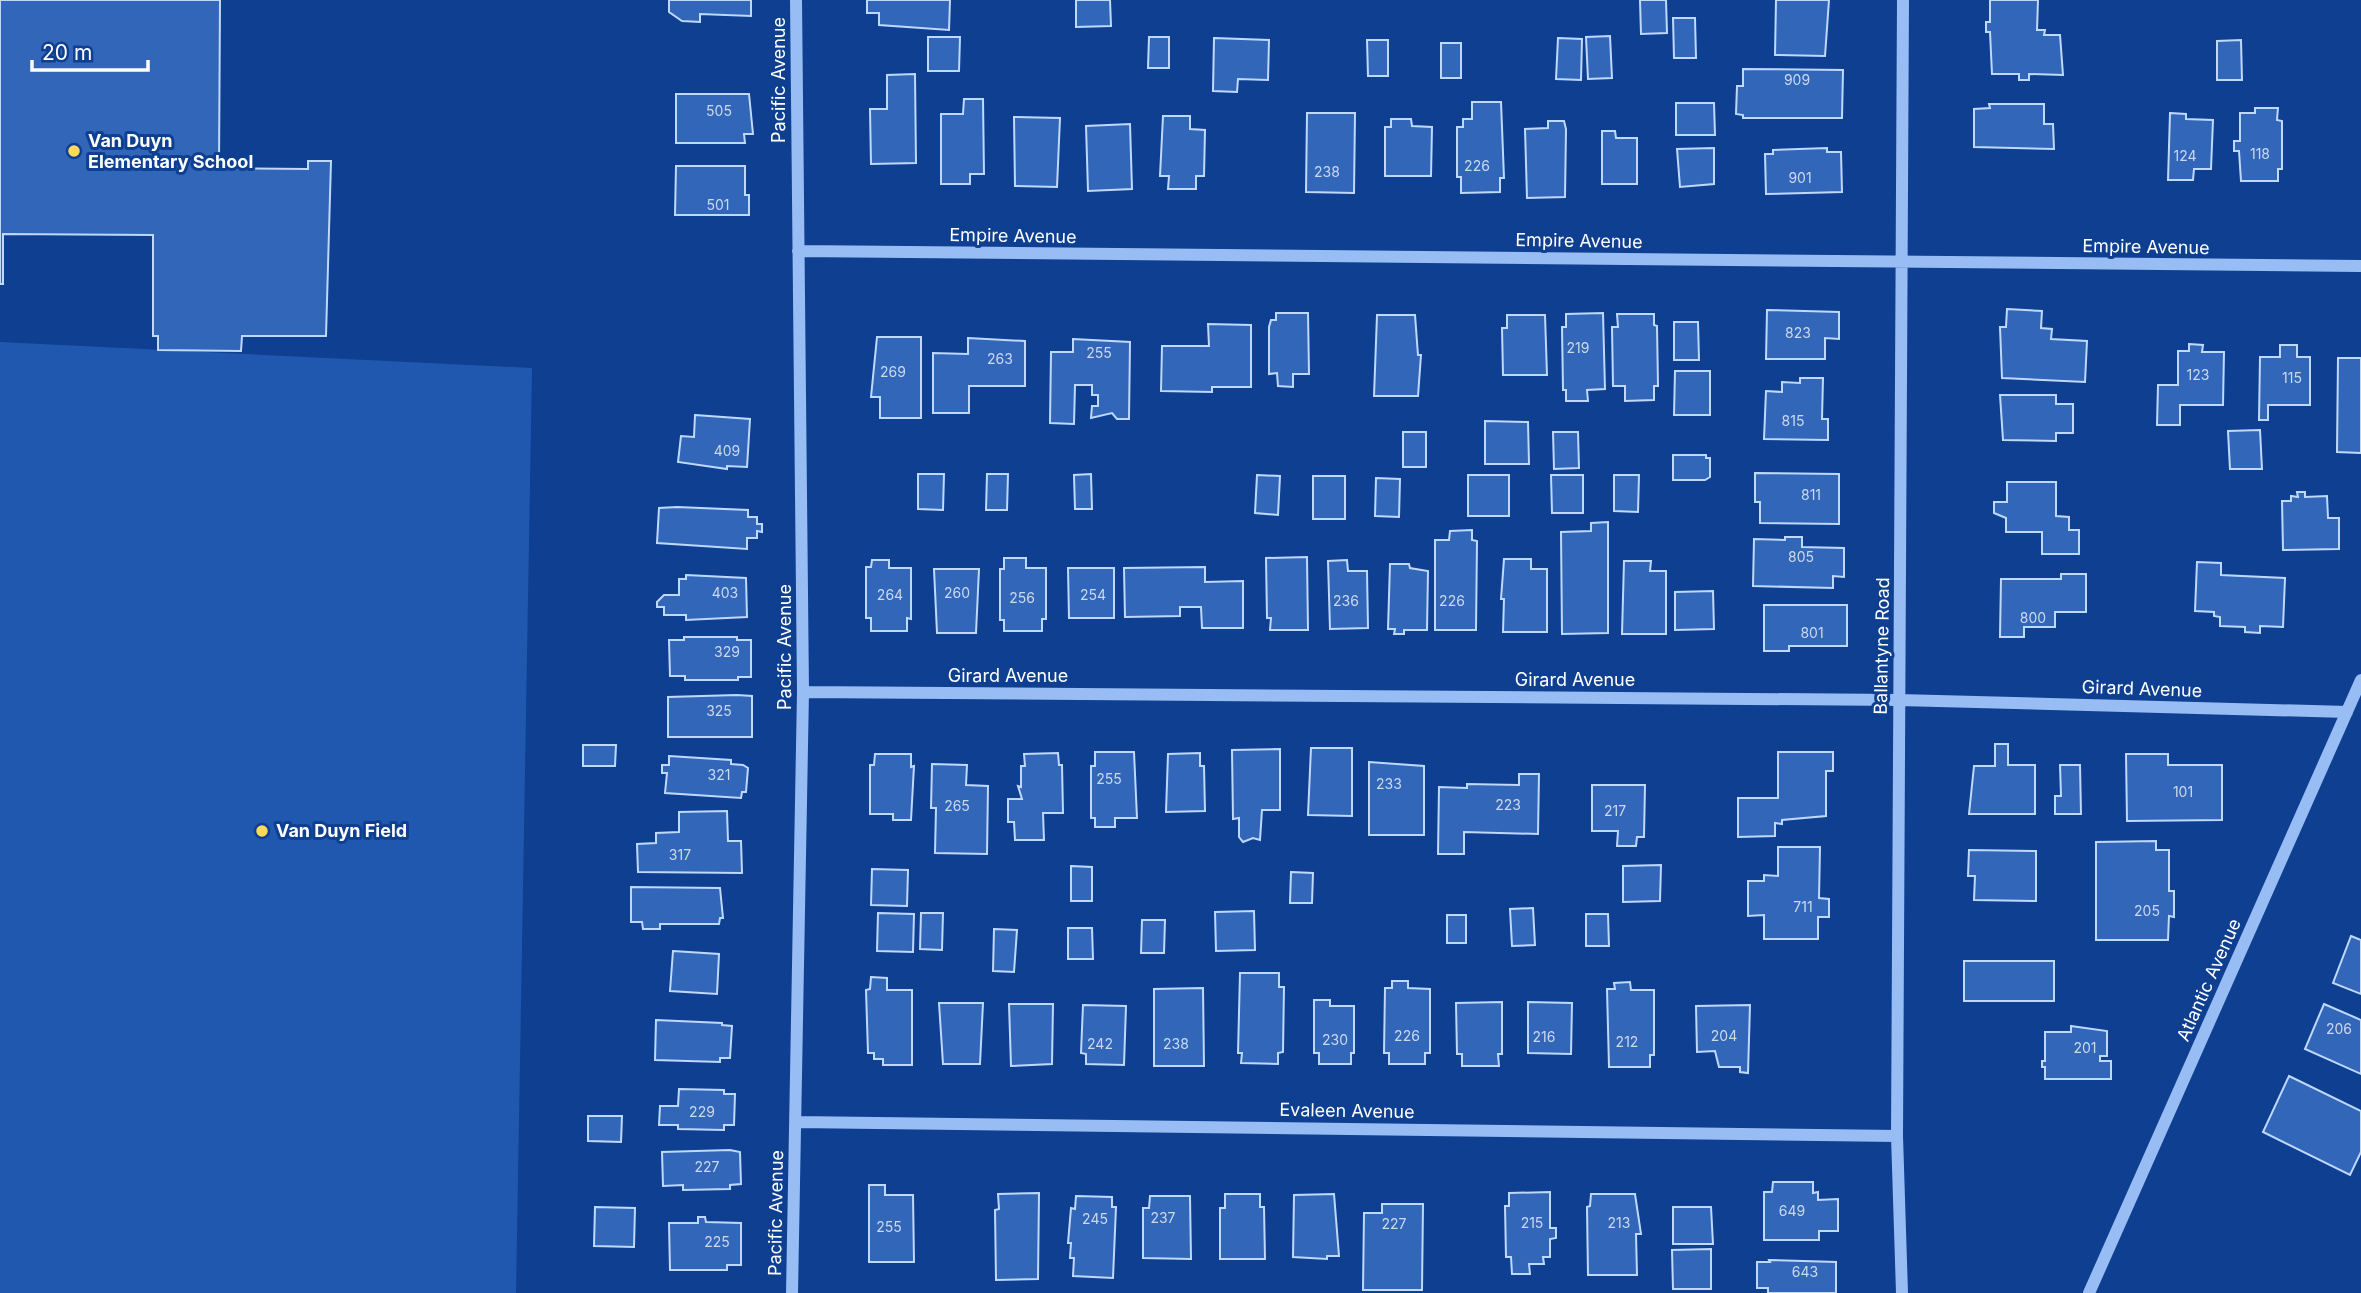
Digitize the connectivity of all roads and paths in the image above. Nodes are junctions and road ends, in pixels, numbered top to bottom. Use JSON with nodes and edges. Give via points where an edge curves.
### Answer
{"nodes":[{"id":1,"x":796,"y":0,"type":"edge"},
{"id":2,"x":1903,"y":0,"type":"edge"},
{"id":3,"x":798,"y":251,"type":"junction"},
{"id":4,"x":1903,"y":262,"type":"junction"},
{"id":5,"x":2361,"y":266,"type":"edge"},
{"id":6,"x":2361,"y":680,"type":"edge"},
{"id":7,"x":803,"y":692,"type":"junction"},
{"id":8,"x":1899,"y":700,"type":"junction"},
{"id":9,"x":2347,"y":712,"type":"junction"},
{"id":10,"x":796,"y":1122,"type":"junction"},
{"id":11,"x":1897,"y":1136,"type":"junction"},
{"id":12,"x":792,"y":1293,"type":"edge"},
{"id":13,"x":1902,"y":1293,"type":"edge"},
{"id":14,"x":2089,"y":1293,"type":"edge"}],
"edges":[{"from":1,"to":3,"type":"street","name":"Pacific Avenue"},
{"from":2,"to":4,"type":"street","name":"Ballantyne Road"},
{"from":3,"to":4,"type":"street","name":"Empire Avenue"},
{"from":3,"to":7,"type":"street","name":"Pacific Avenue"},
{"from":4,"to":5,"type":"street","name":"Empire Avenue"},
{"from":4,"to":8,"type":"street","name":"Ballantyne Road"},
{"from":6,"to":9,"type":"street","name":"Atlantic Avenue"},
{"from":7,"to":8,"type":"street","name":"Girard Avenue"},
{"from":7,"to":10,"type":"street","name":"Pacific Avenue"},
{"from":8,"to":9,"type":"street","name":"Girard Avenue"},
{"from":8,"to":11,"type":"street","name":"Ballantyne Road"},
{"from":9,"to":14,"type":"street","name":"Atlantic Avenue"},
{"from":10,"to":11,"type":"street","name":"Evaleen Avenue"},
{"from":10,"to":12,"type":"street","name":"Pacific Avenue"},
{"from":11,"to":13,"type":"street","name":"Ballantyne Road"}]}
